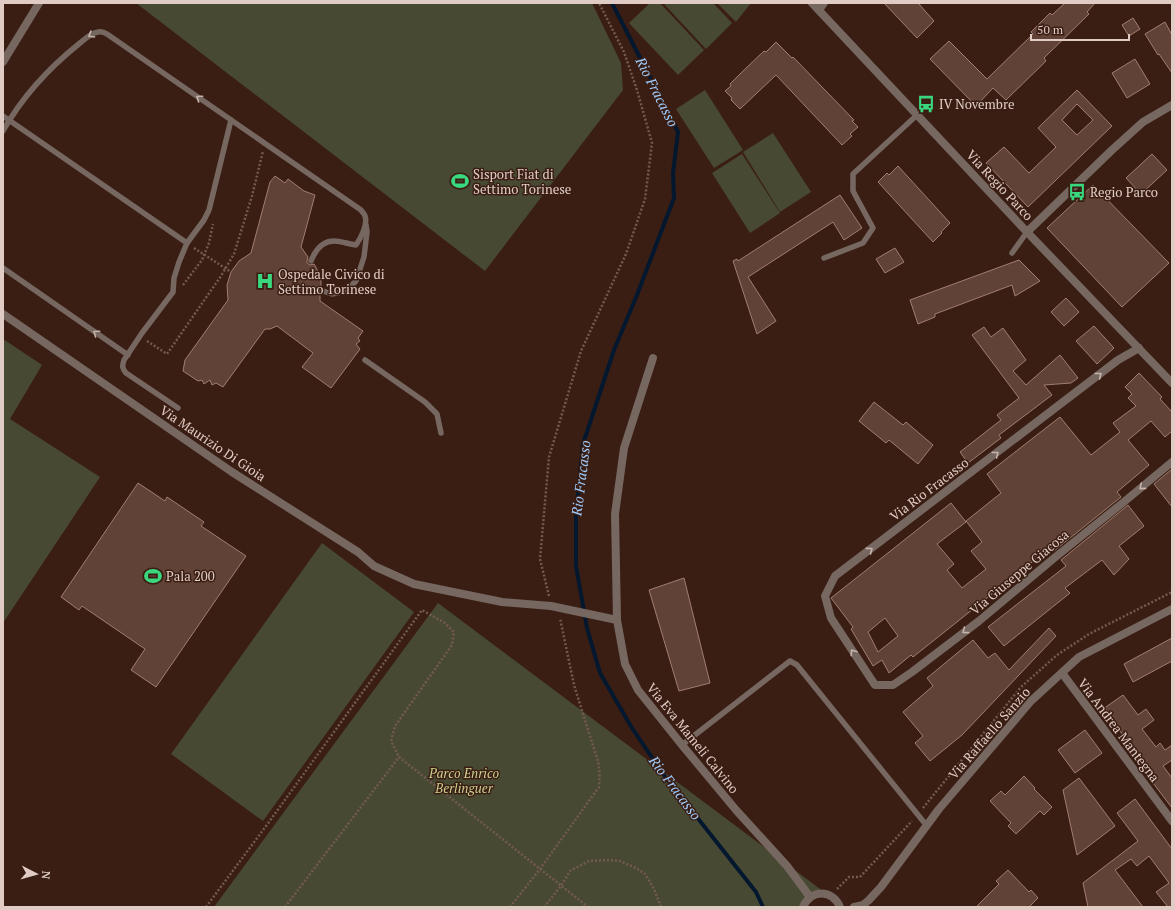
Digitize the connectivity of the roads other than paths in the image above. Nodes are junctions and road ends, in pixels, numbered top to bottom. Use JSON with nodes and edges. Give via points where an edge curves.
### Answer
{"nodes":[{"id":1,"x":39,"y":3,"type":"edge"},
{"id":2,"x":812,"y":3,"type":"edge"},
{"id":3,"x":821,"y":6,"type":"edge"},
{"id":4,"x":3,"y":62,"type":"edge"},
{"id":5,"x":1172,"y":105,"type":"edge"},
{"id":6,"x":917,"y":115,"type":"junction"},
{"id":7,"x":3,"y":116,"type":"edge"},
{"id":8,"x":9,"y":120,"type":"junction"},
{"id":9,"x":231,"y":120,"type":"junction"},
{"id":10,"x":3,"y":131,"type":"edge"},
{"id":11,"x":366,"y":223,"type":"junction"},
{"id":12,"x":1027,"y":232,"type":"junction"},
{"id":13,"x":187,"y":243,"type":"junction"},
{"id":14,"x":1012,"y":253,"type":"dead end"},
{"id":15,"x":824,"y":258,"type":"dead end"},
{"id":16,"x":311,"y":260,"type":"dead end"},
{"id":17,"x":3,"y":268,"type":"edge"},
{"id":18,"x":320,"y":290,"type":"dead end"},
{"id":19,"x":3,"y":314,"type":"edge"},
{"id":20,"x":1139,"y":348,"type":"junction"},
{"id":21,"x":128,"y":355,"type":"junction"},
{"id":22,"x":653,"y":358,"type":"dead end"},
{"id":23,"x":365,"y":360,"type":"dead end"},
{"id":24,"x":1172,"y":382,"type":"edge"},
{"id":25,"x":178,"y":408,"type":"dead end"},
{"id":26,"x":441,"y":432,"type":"dead end"},
{"id":27,"x":1172,"y":462,"type":"edge"},
{"id":28,"x":1172,"y":609,"type":"edge"},
{"id":29,"x":616,"y":620,"type":"junction"},
{"id":30,"x":1062,"y":673,"type":"junction"},
{"id":31,"x":875,"y":685,"type":"joint"},
{"id":32,"x":682,"y":745,"type":"junction"},
{"id":33,"x":1172,"y":821,"type":"edge"},
{"id":34,"x":926,"y":826,"type":"junction"},
{"id":35,"x":810,"y":897,"type":"junction"},
{"id":36,"x":803,"y":907,"type":"edge"},
{"id":37,"x":840,"y":907,"type":"edge"},
{"id":38,"x":854,"y":907,"type":"edge"}],
"edges":[{"from":1,"to":4,"type":"street"},
{"from":2,"to":3,"type":"street","name":"Via Regio Parco"},
{"from":3,"to":6,"type":"street","name":"Via Regio Parco"},
{"from":5,"to":12,"type":"street","via":[[1140,125]]},
{"from":6,"to":12,"type":"street","name":"Via Regio Parco"},
{"from":6,"to":15,"type":"lane","via":[[853,174],[853,192],[873,228],[863,243]]},
{"from":7,"to":8,"type":"lane"},
{"from":9,"to":8,"type":"lane","one_way":true,"via":[[101,31],[89,36],[53,68]]},
{"from":8,"to":10,"type":"lane"},
{"from":8,"to":13,"type":"lane"},
{"from":9,"to":11,"type":"lane","via":[[361,210]]},
{"from":9,"to":13,"type":"lane","via":[[209,210]]},
{"from":11,"to":16,"type":"lane","via":[[356,245],[334,241],[324,244],[314,252]]},
{"from":11,"to":18,"type":"lane","via":[[364,257],[356,281],[346,291],[332,294]]},
{"from":12,"to":14,"type":"lane"},
{"from":12,"to":20,"type":"street","name":"Via Regio Parco"},
{"from":13,"to":21,"type":"lane","via":[[174,278],[173,292]]},
{"from":21,"to":17,"type":"lane","one_way":true},
{"from":19,"to":29,"type":"street","name":"Via Maurizio Di Gioia","via":[[232,472],[358,552],[374,566],[414,584],[502,602],[555,607]]},
{"from":20,"to":24,"type":"street","name":"Via Regio Parco"},
{"from":31,"to":20,"type":"street","name":"Via Rio Fracasso","one_way":true,"via":[[831,618],[825,596],[835,576],[1118,360]]},
{"from":21,"to":25,"type":"lane","via":[[122,368]]},
{"from":22,"to":29,"type":"street","name":"Via Eva Mameli Calvino","via":[[624,448],[615,514]]},
{"from":23,"to":26,"type":"lane","via":[[425,402],[437,414]]},
{"from":27,"to":31,"type":"street","name":"Via Giuseppe Giacosa","one_way":true,"via":[[979,621],[912,672],[893,685]]},
{"from":28,"to":30,"type":"street","name":"Via Raffaello Sanzio","via":[[1079,657]]},
{"from":29,"to":32,"type":"street","name":"Via Eva Mameli Calvino","via":[[625,664],[638,690]]},
{"from":30,"to":33,"type":"street","name":"Via Andrea Mantegna"},
{"from":30,"to":34,"type":"street","name":"Via Raffaello Sanzio","via":[[1031,701]]},
{"from":32,"to":34,"type":"lane","via":[[790,661],[797,665]]},
{"from":32,"to":35,"type":"street","name":"Via Eva Mameli Calvino","via":[[787,866]]},
{"from":34,"to":38,"type":"street","name":"Via Raffaello Sanzio","via":[[869,900]]},
{"from":35,"to":36,"type":"street"},
{"from":35,"to":37,"type":"street","via":[[822,893],[828,895],[838,902]]}]}
